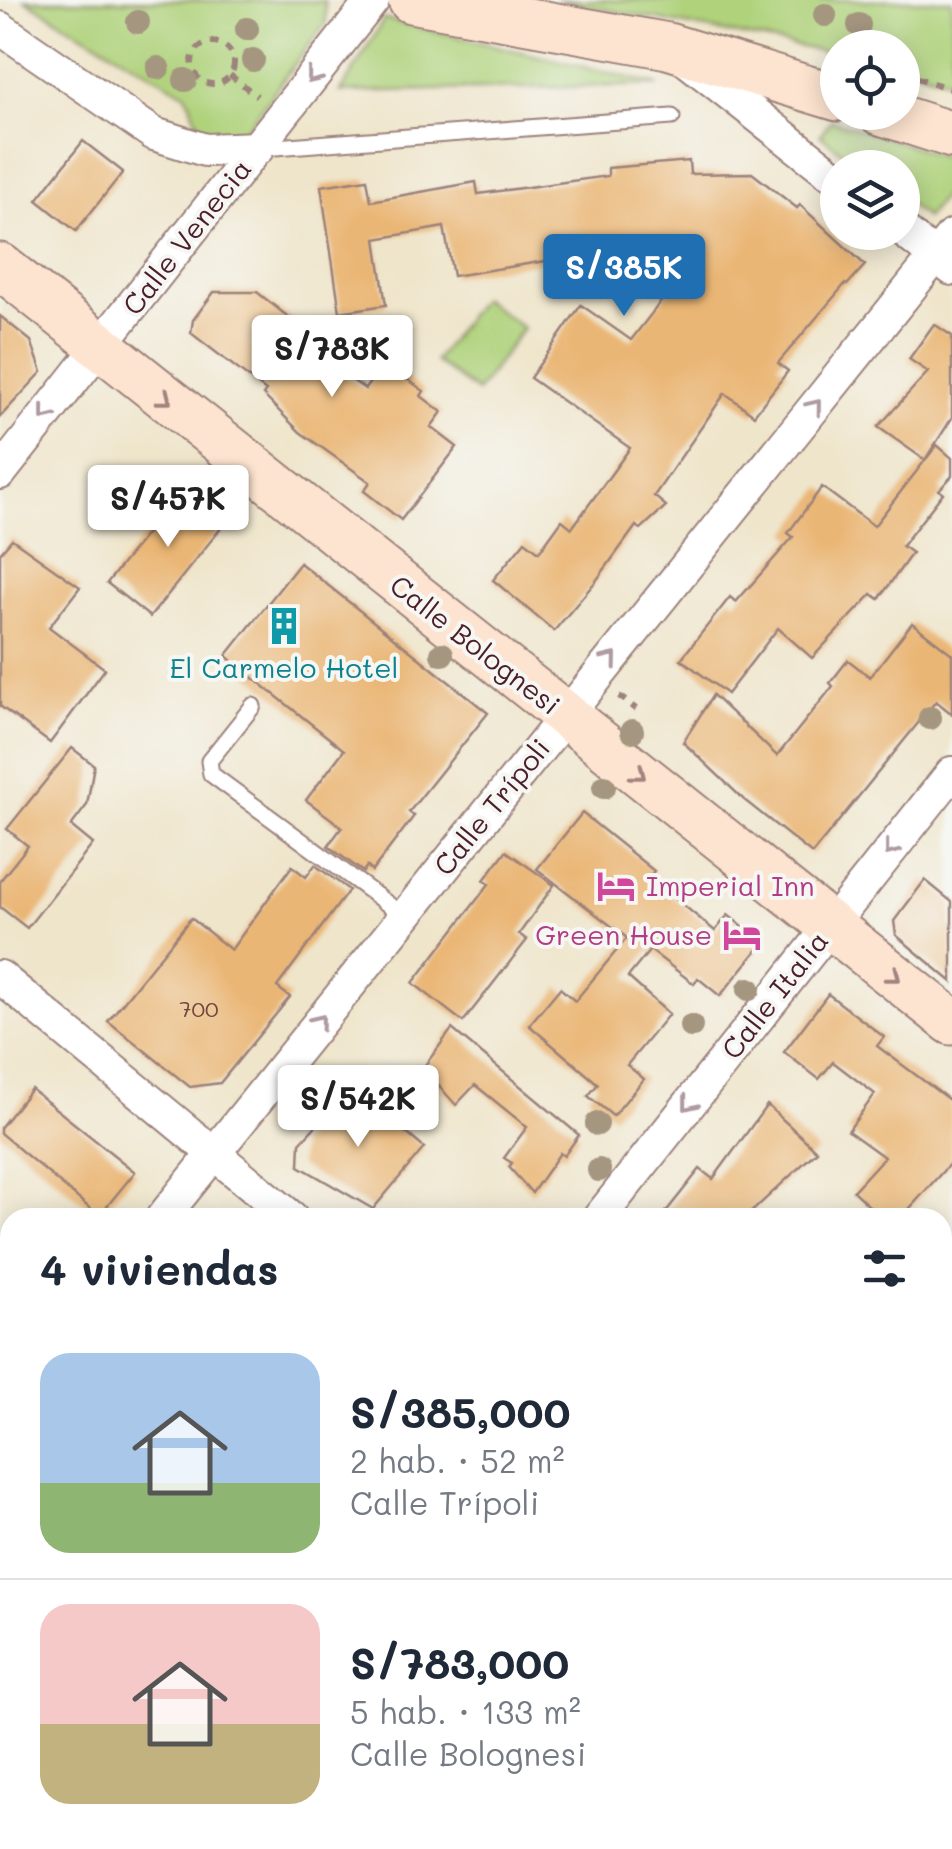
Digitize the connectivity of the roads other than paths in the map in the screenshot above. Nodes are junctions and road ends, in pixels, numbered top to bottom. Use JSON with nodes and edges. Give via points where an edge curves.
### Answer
{"nodes":[{"id":1,"x":373,"y":0,"type":"edge"},
{"id":2,"x":411,"y":0,"type":"edge"},
{"id":3,"x":0,"y":28,"type":"edge"},
{"id":4,"x":668,"y":46,"type":"junction"},
{"id":5,"x":820,"y":92,"type":"edge"},
{"id":6,"x":672,"y":117,"type":"dead end"},
{"id":7,"x":920,"y":125,"type":"edge"},
{"id":8,"x":952,"y":135,"type":"edge"},
{"id":9,"x":258,"y":148,"type":"junction"},
{"id":10,"x":820,"y":165,"type":"edge"},
{"id":11,"x":920,"y":240,"type":"edge"},
{"id":12,"x":947,"y":254,"type":"edge"},
{"id":13,"x":0,"y":266,"type":"edge"},
{"id":14,"x":100,"y":348,"type":"junction"},
{"id":15,"x":0,"y":473,"type":"edge"},
{"id":16,"x":253,"y":706,"type":"dead end"},
{"id":17,"x":565,"y":716,"type":"junction"},
{"id":18,"x":952,"y":773,"type":"edge"},
{"id":19,"x":404,"y":916,"type":"junction"},
{"id":20,"x":830,"y":926,"type":"junction"},
{"id":21,"x":0,"y":976,"type":"edge"},
{"id":22,"x":952,"y":1022,"type":"edge"},
{"id":23,"x":214,"y":1151,"type":"junction"},
{"id":24,"x":170,"y":1208,"type":"edge"},
{"id":25,"x":280,"y":1208,"type":"edge"},
{"id":26,"x":607,"y":1208,"type":"edge"}],
"edges":[{"from":1,"to":9,"type":"street","name":"Calle Venecia","one_way":true},
{"from":2,"to":4,"type":"main road"},
{"from":3,"to":9,"type":"street","via":[[154,134],[205,150]]},
{"from":4,"to":5,"type":"main road"},
{"from":4,"to":10,"type":"street"},
{"from":6,"to":9,"type":"lane"},
{"from":7,"to":8,"type":"main road"},
{"from":9,"to":14,"type":"street","name":"Calle Venecia"},
{"from":11,"to":12,"type":"street"},
{"from":17,"to":12,"type":"street","name":"Calle Trípoli","one_way":true},
{"from":13,"to":14,"type":"main road","name":"Calle Bolognesi"},
{"from":14,"to":15,"type":"street","name":"Calle Venecia","one_way":true},
{"from":14,"to":17,"type":"main road","name":"Calle Bolognesi","one_way":true},
{"from":16,"to":19,"type":"lane","via":[[209,761],[211,774]]},
{"from":17,"to":19,"type":"street","name":"Calle Trípoli"},
{"from":17,"to":20,"type":"main road","name":"Calle Bolognesi","one_way":true},
{"from":18,"to":20,"type":"street","name":"Calle Italia","one_way":true},
{"from":23,"to":19,"type":"street","name":"Calle Trípoli","one_way":true},
{"from":20,"to":22,"type":"main road","name":"Calle Bolognesi","one_way":true},
{"from":20,"to":26,"type":"street","name":"Calle Italia","one_way":true},
{"from":21,"to":23,"type":"street"},
{"from":23,"to":24,"type":"street","name":"Calle Trípoli"},
{"from":23,"to":25,"type":"street"}]}
